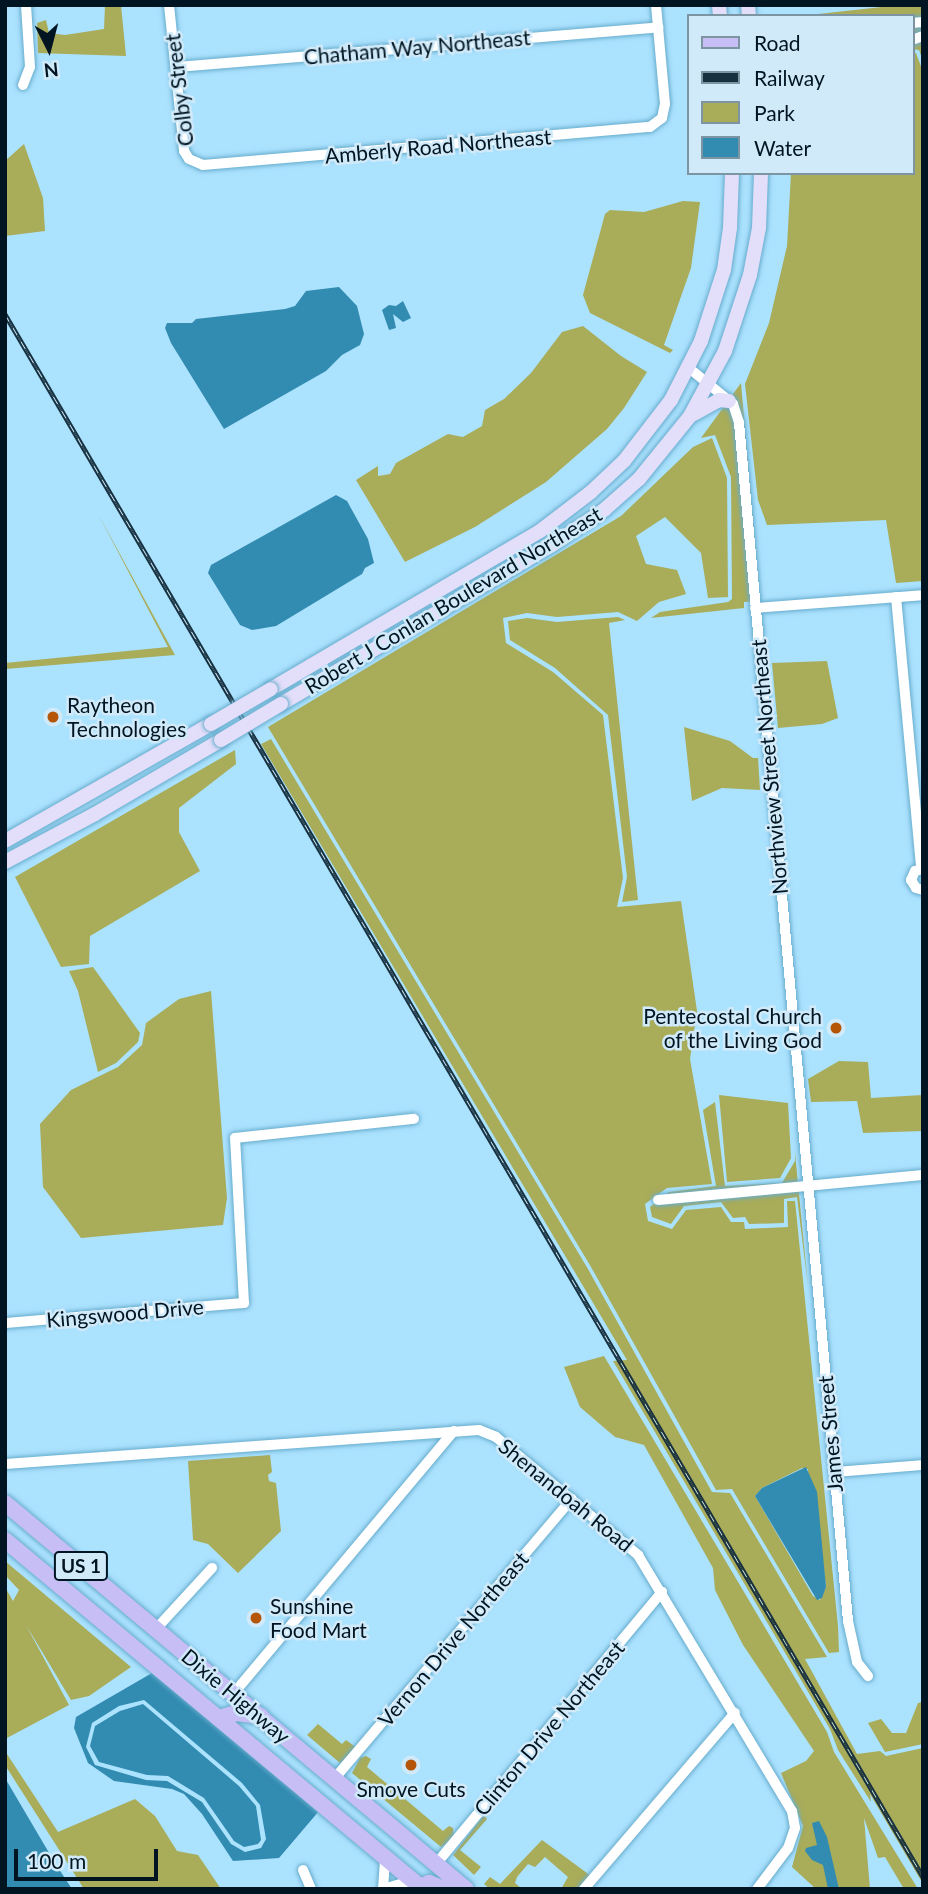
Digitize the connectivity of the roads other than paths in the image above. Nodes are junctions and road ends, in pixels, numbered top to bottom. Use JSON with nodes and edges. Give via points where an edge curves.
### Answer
{"nodes":[{"id":1,"x":26,"y":5,"type":"edge"},
{"id":2,"x":169,"y":5,"type":"edge"},
{"id":3,"x":656,"y":5,"type":"edge"},
{"id":4,"x":658,"y":27,"type":"junction"},
{"id":5,"x":176,"y":67,"type":"junction"},
{"id":6,"x":23,"y":85,"type":"dead end"},
{"id":7,"x":203,"y":165,"type":"joint"},
{"id":8,"x":733,"y":175,"type":"edge"},
{"id":9,"x":761,"y":175,"type":"edge"},
{"id":10,"x":689,"y":368,"type":"junction"},
{"id":11,"x":709,"y":383,"type":"junction"},
{"id":12,"x":729,"y":401,"type":"junction"},
{"id":13,"x":690,"y":416,"type":"junction"},
{"id":14,"x":923,"y":595,"type":"edge"},
{"id":15,"x":896,"y":597,"type":"junction"},
{"id":16,"x":755,"y":608,"type":"junction"},
{"id":17,"x":5,"y":841,"type":"edge"},
{"id":18,"x":5,"y":862,"type":"edge"},
{"id":19,"x":922,"y":869,"type":"edge"},
{"id":20,"x":923,"y":891,"type":"edge"},
{"id":21,"x":414,"y":1119,"type":"dead end"},
{"id":22,"x":923,"y":1175,"type":"edge"},
{"id":23,"x":807,"y":1187,"type":"junction"},
{"id":24,"x":658,"y":1200,"type":"dead end"},
{"id":25,"x":5,"y":1323,"type":"edge"},
{"id":26,"x":454,"y":1431,"type":"junction"},
{"id":27,"x":7,"y":1465,"type":"edge"},
{"id":28,"x":923,"y":1465,"type":"edge"},
{"id":29,"x":834,"y":1472,"type":"junction"},
{"id":30,"x":572,"y":1499,"type":"junction"},
{"id":31,"x":5,"y":1503,"type":"edge"},
{"id":32,"x":5,"y":1540,"type":"edge"},
{"id":33,"x":212,"y":1568,"type":"dead end"},
{"id":34,"x":662,"y":1592,"type":"junction"},
{"id":35,"x":156,"y":1629,"type":"junction"},
{"id":36,"x":868,"y":1675,"type":"dead end"},
{"id":37,"x":234,"y":1693,"type":"junction"},
{"id":38,"x":196,"y":1699,"type":"junction"},
{"id":39,"x":734,"y":1713,"type":"junction"},
{"id":40,"x":261,"y":1716,"type":"junction"},
{"id":41,"x":219,"y":1718,"type":"junction"},
{"id":42,"x":335,"y":1778,"type":"junction"},
{"id":43,"x":385,"y":1857,"type":"junction"},
{"id":44,"x":436,"y":1864,"type":"junction"},
{"id":45,"x":303,"y":1870,"type":"dead end"},
{"id":46,"x":414,"y":1882,"type":"edge"},
{"id":47,"x":311,"y":1889,"type":"edge"},
{"id":48,"x":444,"y":1889,"type":"edge"},
{"id":49,"x":466,"y":1889,"type":"edge"},
{"id":50,"x":584,"y":1889,"type":"edge"},
{"id":51,"x":757,"y":1889,"type":"edge"}],
"edges":[{"from":1,"to":6,"type":"street","via":[[30,67]]},
{"from":2,"to":5,"type":"street","name":"Colby Street"},
{"from":3,"to":4,"type":"street"},
{"from":4,"to":5,"type":"street","name":"Chatham Way Northeast"},
{"from":4,"to":7,"type":"street","name":"Amberly Road Northeast","via":[[665,112],[647,128]]},
{"from":5,"to":7,"type":"street","name":"Colby Street","via":[[184,151]]},
{"from":8,"to":10,"type":"main road","name":"Robert J Conlan Boulevard Northeast","via":[[723,270]]},
{"from":9,"to":11,"type":"main road","name":"Robert J Conlan Boulevard Northeast","via":[[759,228],[750,275],[741,310]]},
{"from":10,"to":11,"type":"street","name":"Northview Street Northeast"},
{"from":10,"to":17,"type":"main road","name":"Robert J Conlan Boulevard Northeast","bridge":true,"via":[[671,400],[624,461],[540,531]]},
{"from":11,"to":12,"type":"street","name":"Northview Street Northeast"},
{"from":11,"to":13,"type":"main road","name":"Robert J Conlan Boulevard Northeast"},
{"from":12,"to":13,"type":"main road","via":[[707,405]]},
{"from":12,"to":16,"type":"street","name":"Northview Street Northeast","via":[[739,423]]},
{"from":13,"to":18,"type":"main road","name":"Robert J Conlan Boulevard Northeast","bridge":true,"via":[[639,479],[578,529],[95,814]]},
{"from":14,"to":15,"type":"street"},
{"from":15,"to":16,"type":"street"},
{"from":15,"to":19,"type":"street"},
{"from":16,"to":23,"type":"street","name":"Northview Street Northeast"},
{"from":19,"to":20,"type":"street","via":[[911,880]]},
{"from":21,"to":25,"type":"street","name":"Kingswood Drive","via":[[235,1138],[244,1303]]},
{"from":22,"to":23,"type":"street"},
{"from":23,"to":24,"type":"street"},
{"from":23,"to":29,"type":"street","name":"James Street"},
{"from":26,"to":27,"type":"street","name":"Shenandoah Road"},
{"from":26,"to":30,"type":"street","name":"Shenandoah Road","via":[[479,1430],[496,1437]]},
{"from":26,"to":37,"type":"street"},
{"from":28,"to":29,"type":"street"},
{"from":29,"to":36,"type":"street","name":"James Street","via":[[850,1636],[857,1662]]},
{"from":30,"to":34,"type":"street","name":"Shenandoah Road","via":[[638,1555]]},
{"from":30,"to":42,"type":"street","name":"Vernon Drive Northeast"},
{"from":31,"to":35,"type":"main road","name":"Dixie Highway","number":"US 1"},
{"from":32,"to":38,"type":"main road","name":"Dixie Highway","number":"US 1"},
{"from":33,"to":35,"type":"street"},
{"from":34,"to":39,"type":"street","name":"Shenandoah Road"},
{"from":34,"to":44,"type":"street","name":"Clinton Drive Northeast"},
{"from":35,"to":37,"type":"main road","name":"Dixie Highway","number":"US 1"},
{"from":37,"to":38,"type":"main road","via":[[217,1701]]},
{"from":37,"to":40,"type":"main road","name":"Dixie Highway","number":"US 1"},
{"from":38,"to":41,"type":"main road","name":"Dixie Highway","number":"US 1"},
{"from":39,"to":50,"type":"street"},
{"from":39,"to":51,"type":"street","name":"Shenandoah Road","via":[[792,1811],[795,1828],[788,1848]]},
{"from":40,"to":41,"type":"main road","via":[[236,1713]]},
{"from":40,"to":42,"type":"main road","name":"Dixie Highway","number":"US 1"},
{"from":41,"to":43,"type":"main road","name":"Dixie Highway","number":"US 1"},
{"from":42,"to":44,"type":"main road","name":"Dixie Highway","number":"US 1"},
{"from":43,"to":46,"type":"main road","name":"Dixie Highway","number":"US 1"},
{"from":43,"to":46,"type":"street","via":[[383,1889]]},
{"from":44,"to":46,"type":"main road","via":[[418,1870]]},
{"from":44,"to":49,"type":"main road","name":"Dixie Highway","number":"US 1"},
{"from":45,"to":47,"type":"street"},
{"from":46,"to":48,"type":"main road"}]}
